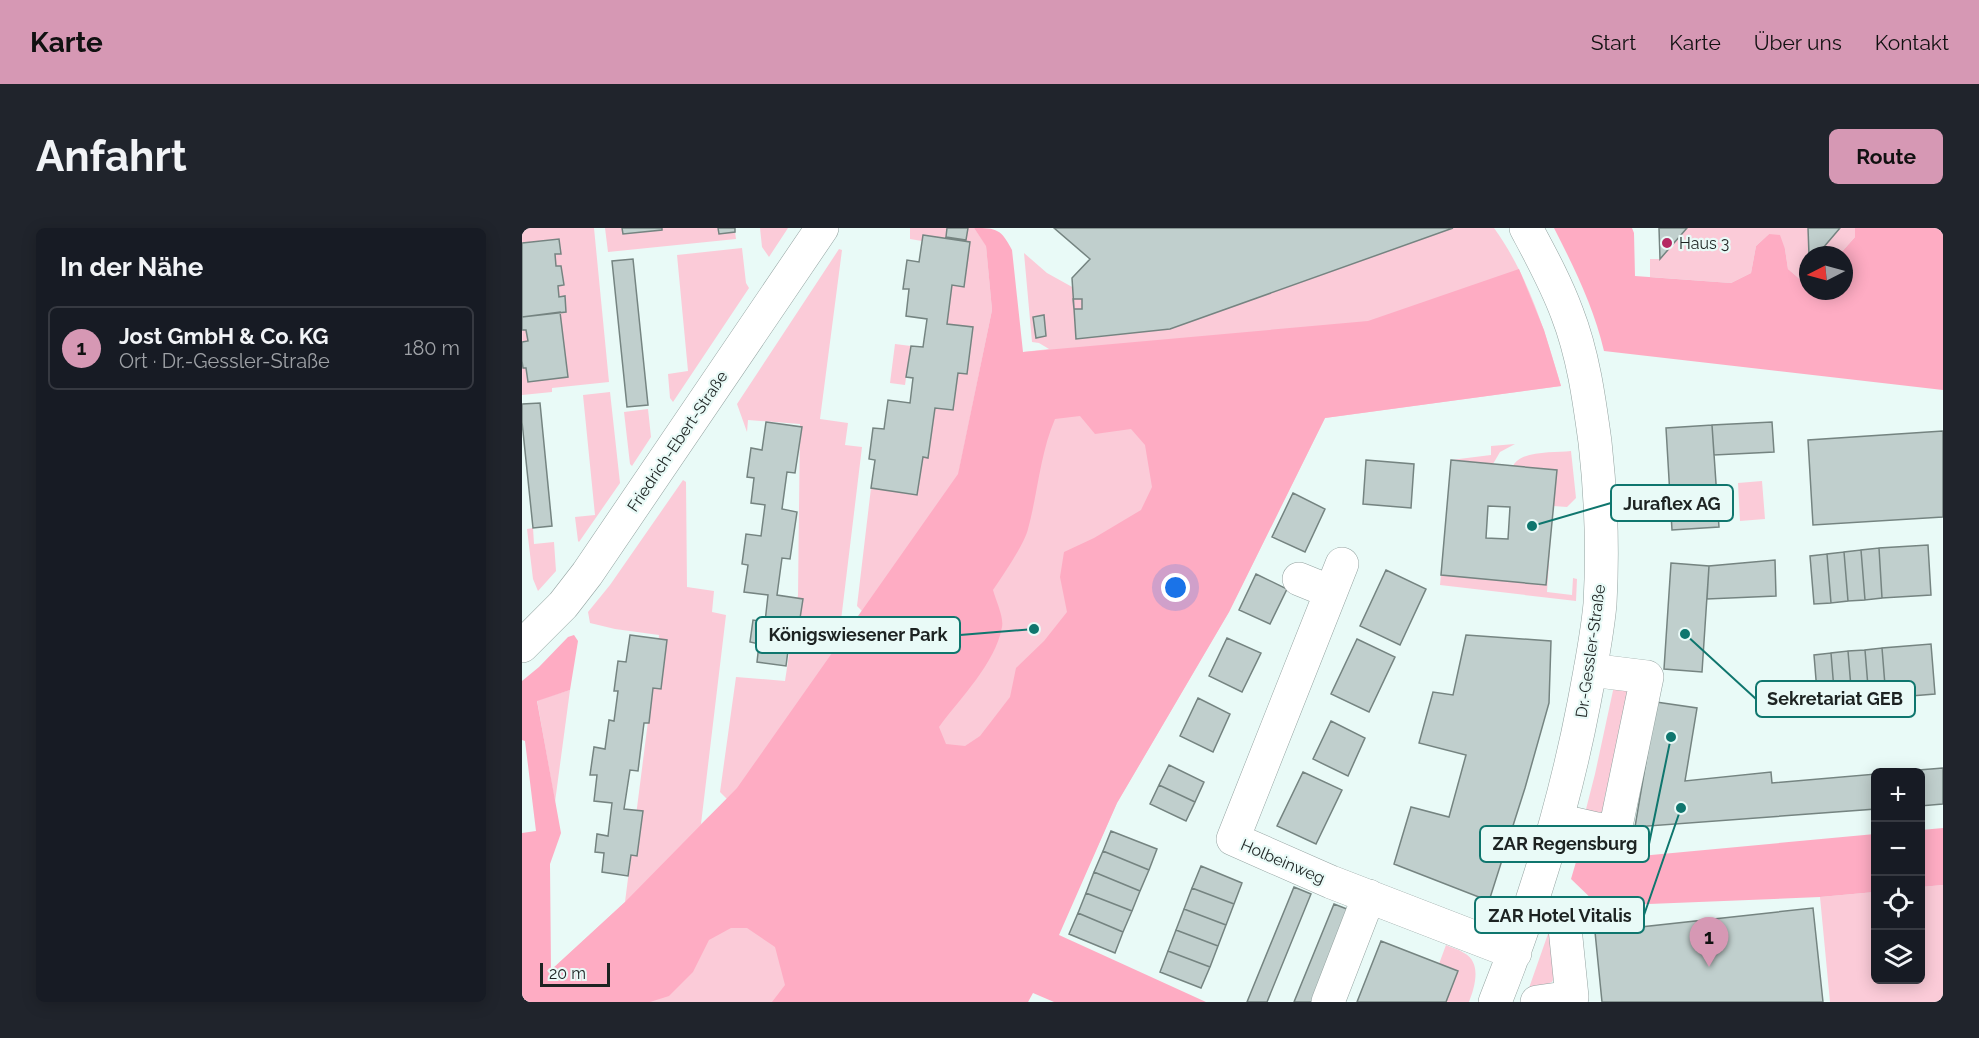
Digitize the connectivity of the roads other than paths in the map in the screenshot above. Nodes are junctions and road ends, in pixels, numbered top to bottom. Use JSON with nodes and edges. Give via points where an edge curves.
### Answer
{"nodes":[{"id":1,"x":822,"y":228,"type":"edge"},
{"id":2,"x":1526,"y":228,"type":"edge"},
{"id":3,"x":1299,"y":579,"type":"dead end"},
{"id":4,"x":522,"y":646,"type":"edge"},
{"id":5,"x":1590,"y":670,"type":"junction"},
{"id":6,"x":1558,"y":820,"type":"junction"},
{"id":7,"x":1369,"y":896,"type":"junction"},
{"id":8,"x":1531,"y":907,"type":"junction"},
{"id":9,"x":1515,"y":953,"type":"junction"},
{"id":10,"x":1328,"y":1002,"type":"edge"},
{"id":11,"x":1495,"y":1002,"type":"edge"},
{"id":12,"x":1537,"y":1002,"type":"edge"}],
"edges":[{"from":1,"to":4,"type":"street","name":"Friedrich-Ebert-Straße","via":[[587,574]]},
{"from":2,"to":5,"type":"street","name":"Dr.-Gessler-Straße","via":[[1568,314],[1591,412],[1601,549],[1600,606]]},
{"from":3,"to":7,"type":"street","name":"Holbeinweg","via":[[1336,578],[1233,839]]},
{"from":5,"to":6,"type":"street","name":"Dr.-Gessler-Straße"},
{"from":5,"to":6,"type":"street","via":[[1647,677],[1615,831]]},
{"from":6,"to":8,"type":"street","name":"Dr.-Gessler-Straße"},
{"from":7,"to":9,"type":"street","name":"Holbeinweg"},
{"from":7,"to":10,"type":"street"},
{"from":8,"to":9,"type":"street","name":"Dr.-Gessler-Straße"},
{"from":8,"to":12,"type":"street","via":[[1571,914],[1572,996]]},
{"from":9,"to":11,"type":"street","name":"Dr.-Gessler-Straße"}]}
